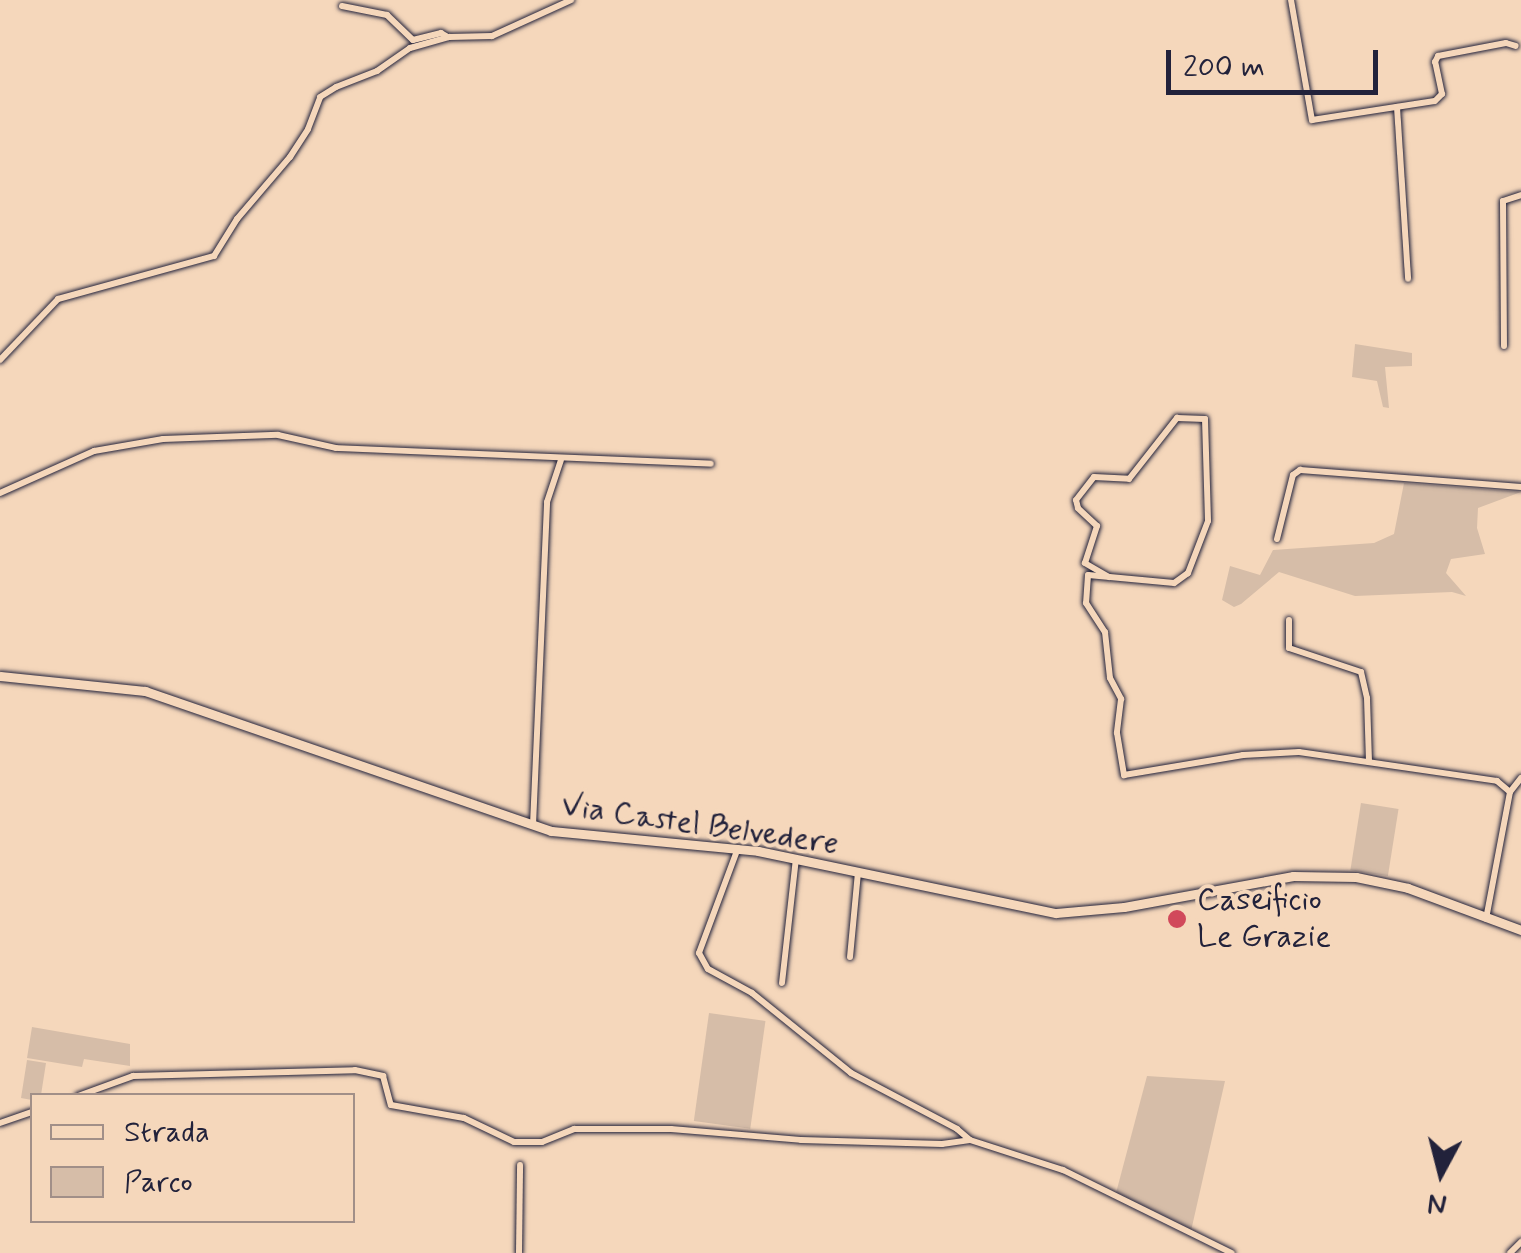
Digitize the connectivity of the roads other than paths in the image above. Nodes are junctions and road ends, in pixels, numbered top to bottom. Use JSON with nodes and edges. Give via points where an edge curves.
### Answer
{"nodes":[{"id":1,"x":571,"y":0,"type":"edge"},
{"id":2,"x":1291,"y":0,"type":"edge"},
{"id":3,"x":342,"y":6,"type":"dead end"},
{"id":4,"x":449,"y":37,"type":"junction"},
{"id":5,"x":1516,"y":46,"type":"dead end"},
{"id":6,"x":1397,"y":107,"type":"junction"},
{"id":7,"x":1521,"y":195,"type":"edge"},
{"id":8,"x":1408,"y":279,"type":"dead end"},
{"id":9,"x":1504,"y":346,"type":"dead end"},
{"id":10,"x":0,"y":360,"type":"edge"},
{"id":11,"x":561,"y":460,"type":"junction"},
{"id":12,"x":710,"y":464,"type":"dead end"},
{"id":13,"x":1521,"y":487,"type":"edge"},
{"id":14,"x":0,"y":493,"type":"edge"},
{"id":15,"x":1277,"y":539,"type":"dead end"},
{"id":16,"x":1109,"y":577,"type":"junction"},
{"id":17,"x":1288,"y":620,"type":"dead end"},
{"id":18,"x":0,"y":676,"type":"edge"},
{"id":19,"x":1369,"y":762,"type":"junction"},
{"id":20,"x":1521,"y":778,"type":"edge"},
{"id":21,"x":1510,"y":792,"type":"junction"},
{"id":22,"x":533,"y":826,"type":"junction"},
{"id":23,"x":738,"y":848,"type":"junction"},
{"id":24,"x":796,"y":859,"type":"junction"},
{"id":25,"x":858,"y":871,"type":"junction"},
{"id":26,"x":1486,"y":920,"type":"junction"},
{"id":27,"x":1521,"y":930,"type":"edge"},
{"id":28,"x":850,"y":957,"type":"dead end"},
{"id":29,"x":782,"y":982,"type":"dead end"},
{"id":30,"x":86,"y":1093,"type":"edge"},
{"id":31,"x":30,"y":1113,"type":"edge"},
{"id":32,"x":0,"y":1123,"type":"edge"},
{"id":33,"x":970,"y":1140,"type":"junction"},
{"id":34,"x":520,"y":1164,"type":"dead end"},
{"id":35,"x":1521,"y":1242,"type":"edge"},
{"id":36,"x":519,"y":1253,"type":"edge"},
{"id":37,"x":1232,"y":1253,"type":"edge"},
{"id":38,"x":1510,"y":1253,"type":"edge"}],
"edges":[{"from":1,"to":4,"type":"street","via":[[483,38]]},
{"from":2,"to":6,"type":"street","via":[[1312,120]]},
{"from":3,"to":4,"type":"street","via":[[387,15],[413,40]]},
{"from":4,"to":10,"type":"street","via":[[404,51],[320,97],[299,143],[214,256],[58,299]]},
{"from":5,"to":6,"type":"street","via":[[1438,56],[1440,98]]},
{"from":6,"to":8,"type":"street"},
{"from":7,"to":9,"type":"street","via":[[1503,201]]},
{"from":11,"to":12,"type":"street"},
{"from":11,"to":14,"type":"street","via":[[336,448],[278,435],[162,439],[94,451]]},
{"from":11,"to":22,"type":"street","via":[[547,502]]},
{"from":13,"to":15,"type":"street","via":[[1300,470],[1293,475]]},
{"from":16,"to":16,"type":"street","via":[[1174,583],[1188,574],[1208,521],[1205,418],[1177,418],[1129,479],[1094,476],[1076,500],[1097,526],[1085,563]]},
{"from":16,"to":19,"type":"street","via":[[1088,576],[1086,603],[1105,632],[1110,678],[1121,699],[1124,776],[1278,752]]},
{"from":17,"to":19,"type":"street","via":[[1289,648],[1360,672]]},
{"from":18,"to":22,"type":"street","name":"Via Castel Belvedere","via":[[145,690]]},
{"from":19,"to":21,"type":"street","via":[[1487,778]]},
{"from":20,"to":21,"type":"street"},
{"from":21,"to":26,"type":"street"},
{"from":22,"to":23,"type":"street","name":"Via Castel Belvedere"},
{"from":23,"to":24,"type":"street","name":"Via Castel Belvedere"},
{"from":23,"to":33,"type":"street","via":[[700,962],[752,993],[841,1066]]},
{"from":24,"to":25,"type":"street","name":"Via Castel Belvedere"},
{"from":24,"to":29,"type":"street"},
{"from":25,"to":26,"type":"street","name":"Via Castel Belvedere","via":[[1056,913],[1293,876],[1342,875],[1399,885]]},
{"from":25,"to":28,"type":"street"},
{"from":26,"to":27,"type":"street","name":"Via Castel Belvedere"},
{"from":30,"to":33,"type":"street","via":[[133,1076],[355,1070],[384,1076],[391,1105],[464,1118],[514,1142],[542,1142],[574,1129]]},
{"from":31,"to":32,"type":"street"},
{"from":33,"to":37,"type":"street","via":[[1063,1170]]},
{"from":34,"to":36,"type":"street"},
{"from":35,"to":38,"type":"street"}]}
